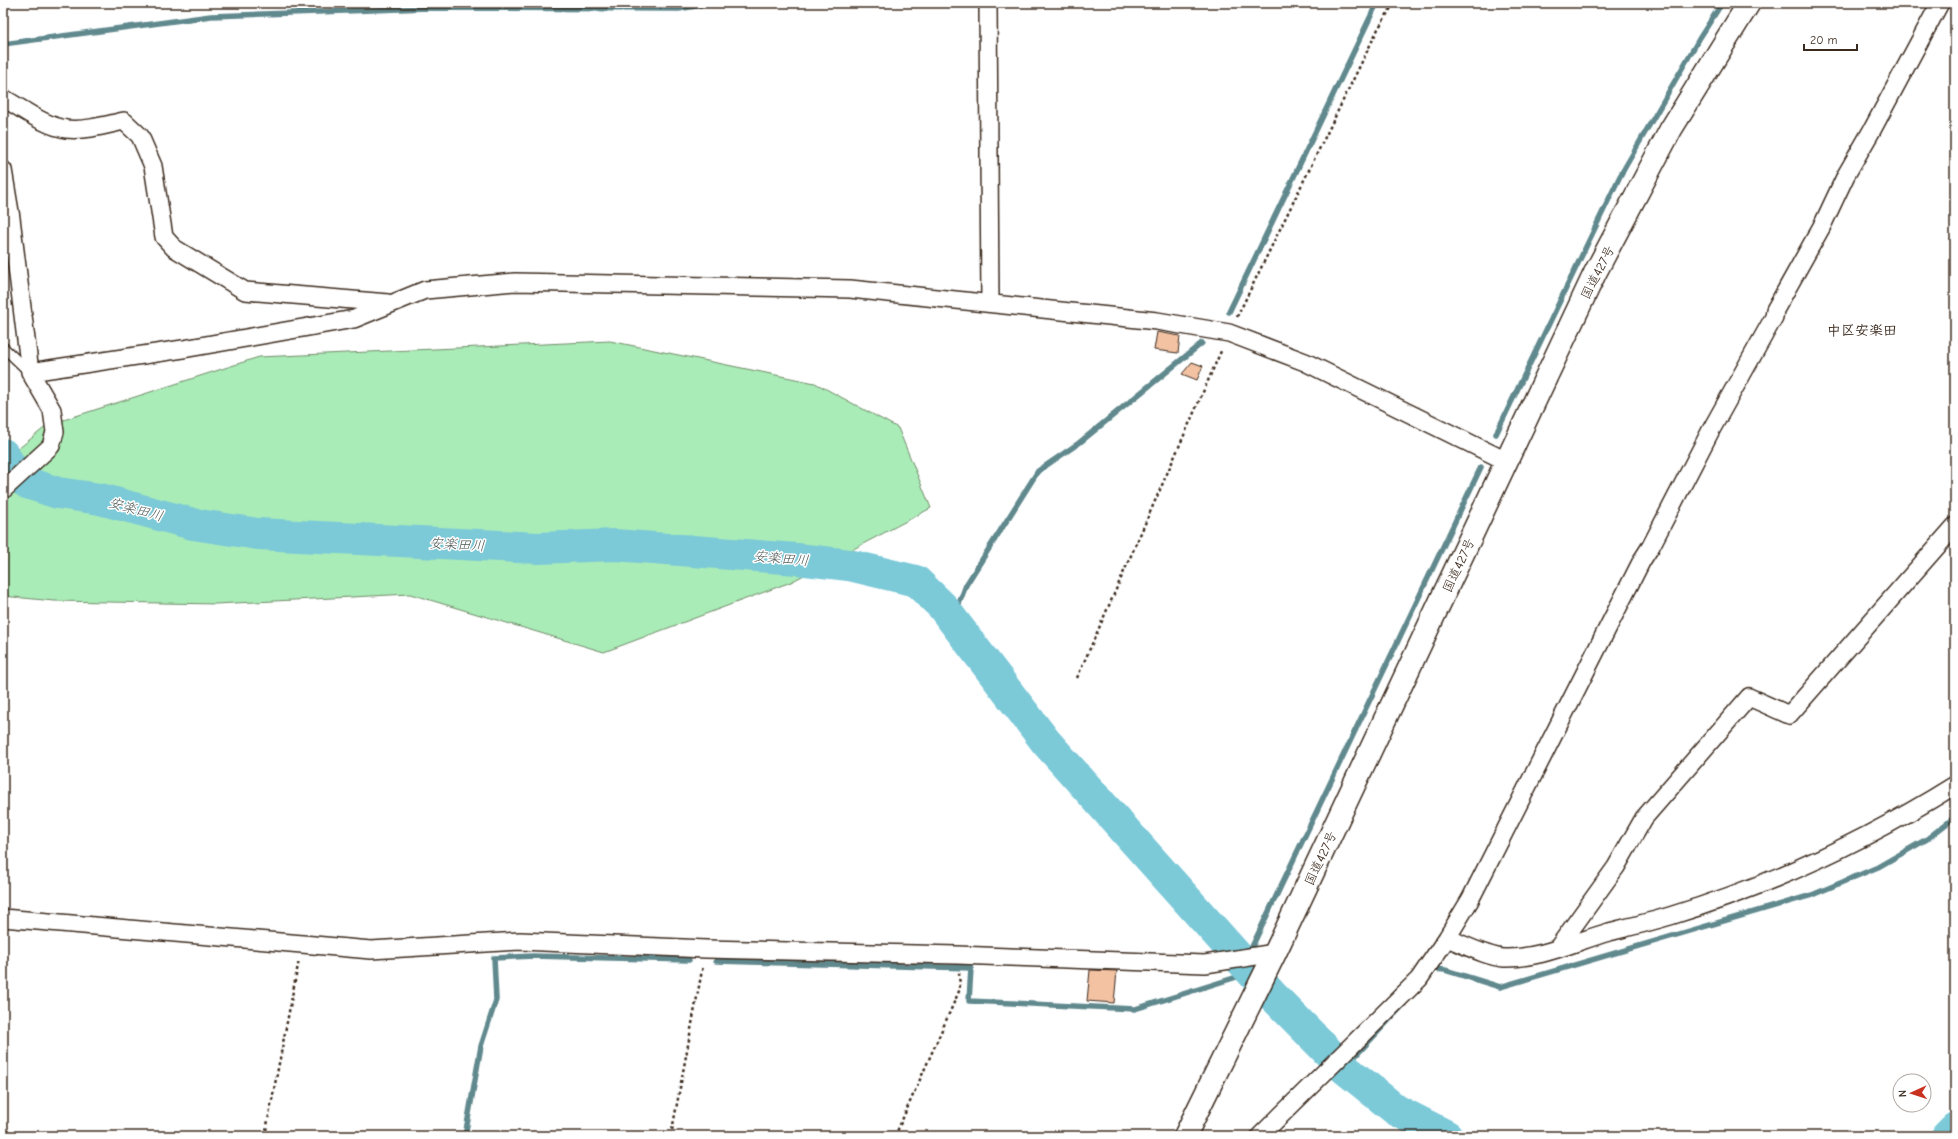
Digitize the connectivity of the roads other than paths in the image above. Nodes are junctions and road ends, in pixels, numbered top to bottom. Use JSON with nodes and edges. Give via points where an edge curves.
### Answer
{"nodes":[{"id":1,"x":988,"y":3,"type":"edge"},
{"id":2,"x":1749,"y":3,"type":"edge"},
{"id":3,"x":1940,"y":3,"type":"edge"},
{"id":4,"x":3,"y":98,"type":"edge"},
{"id":5,"x":3,"y":170,"type":"edge"},
{"id":6,"x":390,"y":303,"type":"junction"},
{"id":7,"x":990,"y":303,"type":"junction"},
{"id":8,"x":3,"y":347,"type":"edge"},
{"id":9,"x":30,"y":372,"type":"junction"},
{"id":10,"x":1506,"y":461,"type":"junction"},
{"id":11,"x":3,"y":490,"type":"edge"},
{"id":12,"x":1955,"y":526,"type":"edge"},
{"id":13,"x":1955,"y":785,"type":"edge"},
{"id":14,"x":3,"y":918,"type":"edge"},
{"id":15,"x":1447,"y":938,"type":"junction"},
{"id":16,"x":1557,"y":949,"type":"junction"},
{"id":17,"x":1275,"y":953,"type":"junction"},
{"id":18,"x":1185,"y":1136,"type":"edge"},
{"id":19,"x":1260,"y":1136,"type":"edge"}],
"edges":[{"from":1,"to":7,"type":"street"},
{"from":2,"to":10,"type":"highway","name":"国道427号","via":[[1671,129],[1595,273]]},
{"from":3,"to":15,"type":"street","via":[[1642,560],[1470,900]]},
{"from":4,"to":6,"type":"street","via":[[51,125],[66,129],[100,127],[124,121],[140,136],[153,166],[164,237],[174,248],[245,291]]},
{"from":5,"to":9,"type":"street"},
{"from":6,"to":7,"type":"street","via":[[425,290],[515,282],[850,289]]},
{"from":6,"to":9,"type":"street","via":[[354,319],[183,349]]},
{"from":7,"to":10,"type":"street","via":[[1157,321],[1229,333],[1305,362]]},
{"from":8,"to":9,"type":"lane"},
{"from":9,"to":11,"type":"street","via":[[52,410],[55,432],[51,446]]},
{"from":10,"to":17,"type":"highway","name":"国道427号"},
{"from":12,"to":16,"type":"street","via":[[1790,716],[1749,697],[1644,818],[1616,867]]},
{"from":13,"to":16,"type":"street","via":[[1838,849],[1754,887],[1670,916]]},
{"from":14,"to":17,"type":"street","via":[[371,950],[520,941],[1204,964]]},
{"from":15,"to":16,"type":"street","via":[[1503,958],[1533,956]]},
{"from":15,"to":19,"type":"street","via":[[1419,979]]},
{"from":17,"to":18,"type":"highway","name":"国道427号"}]}
